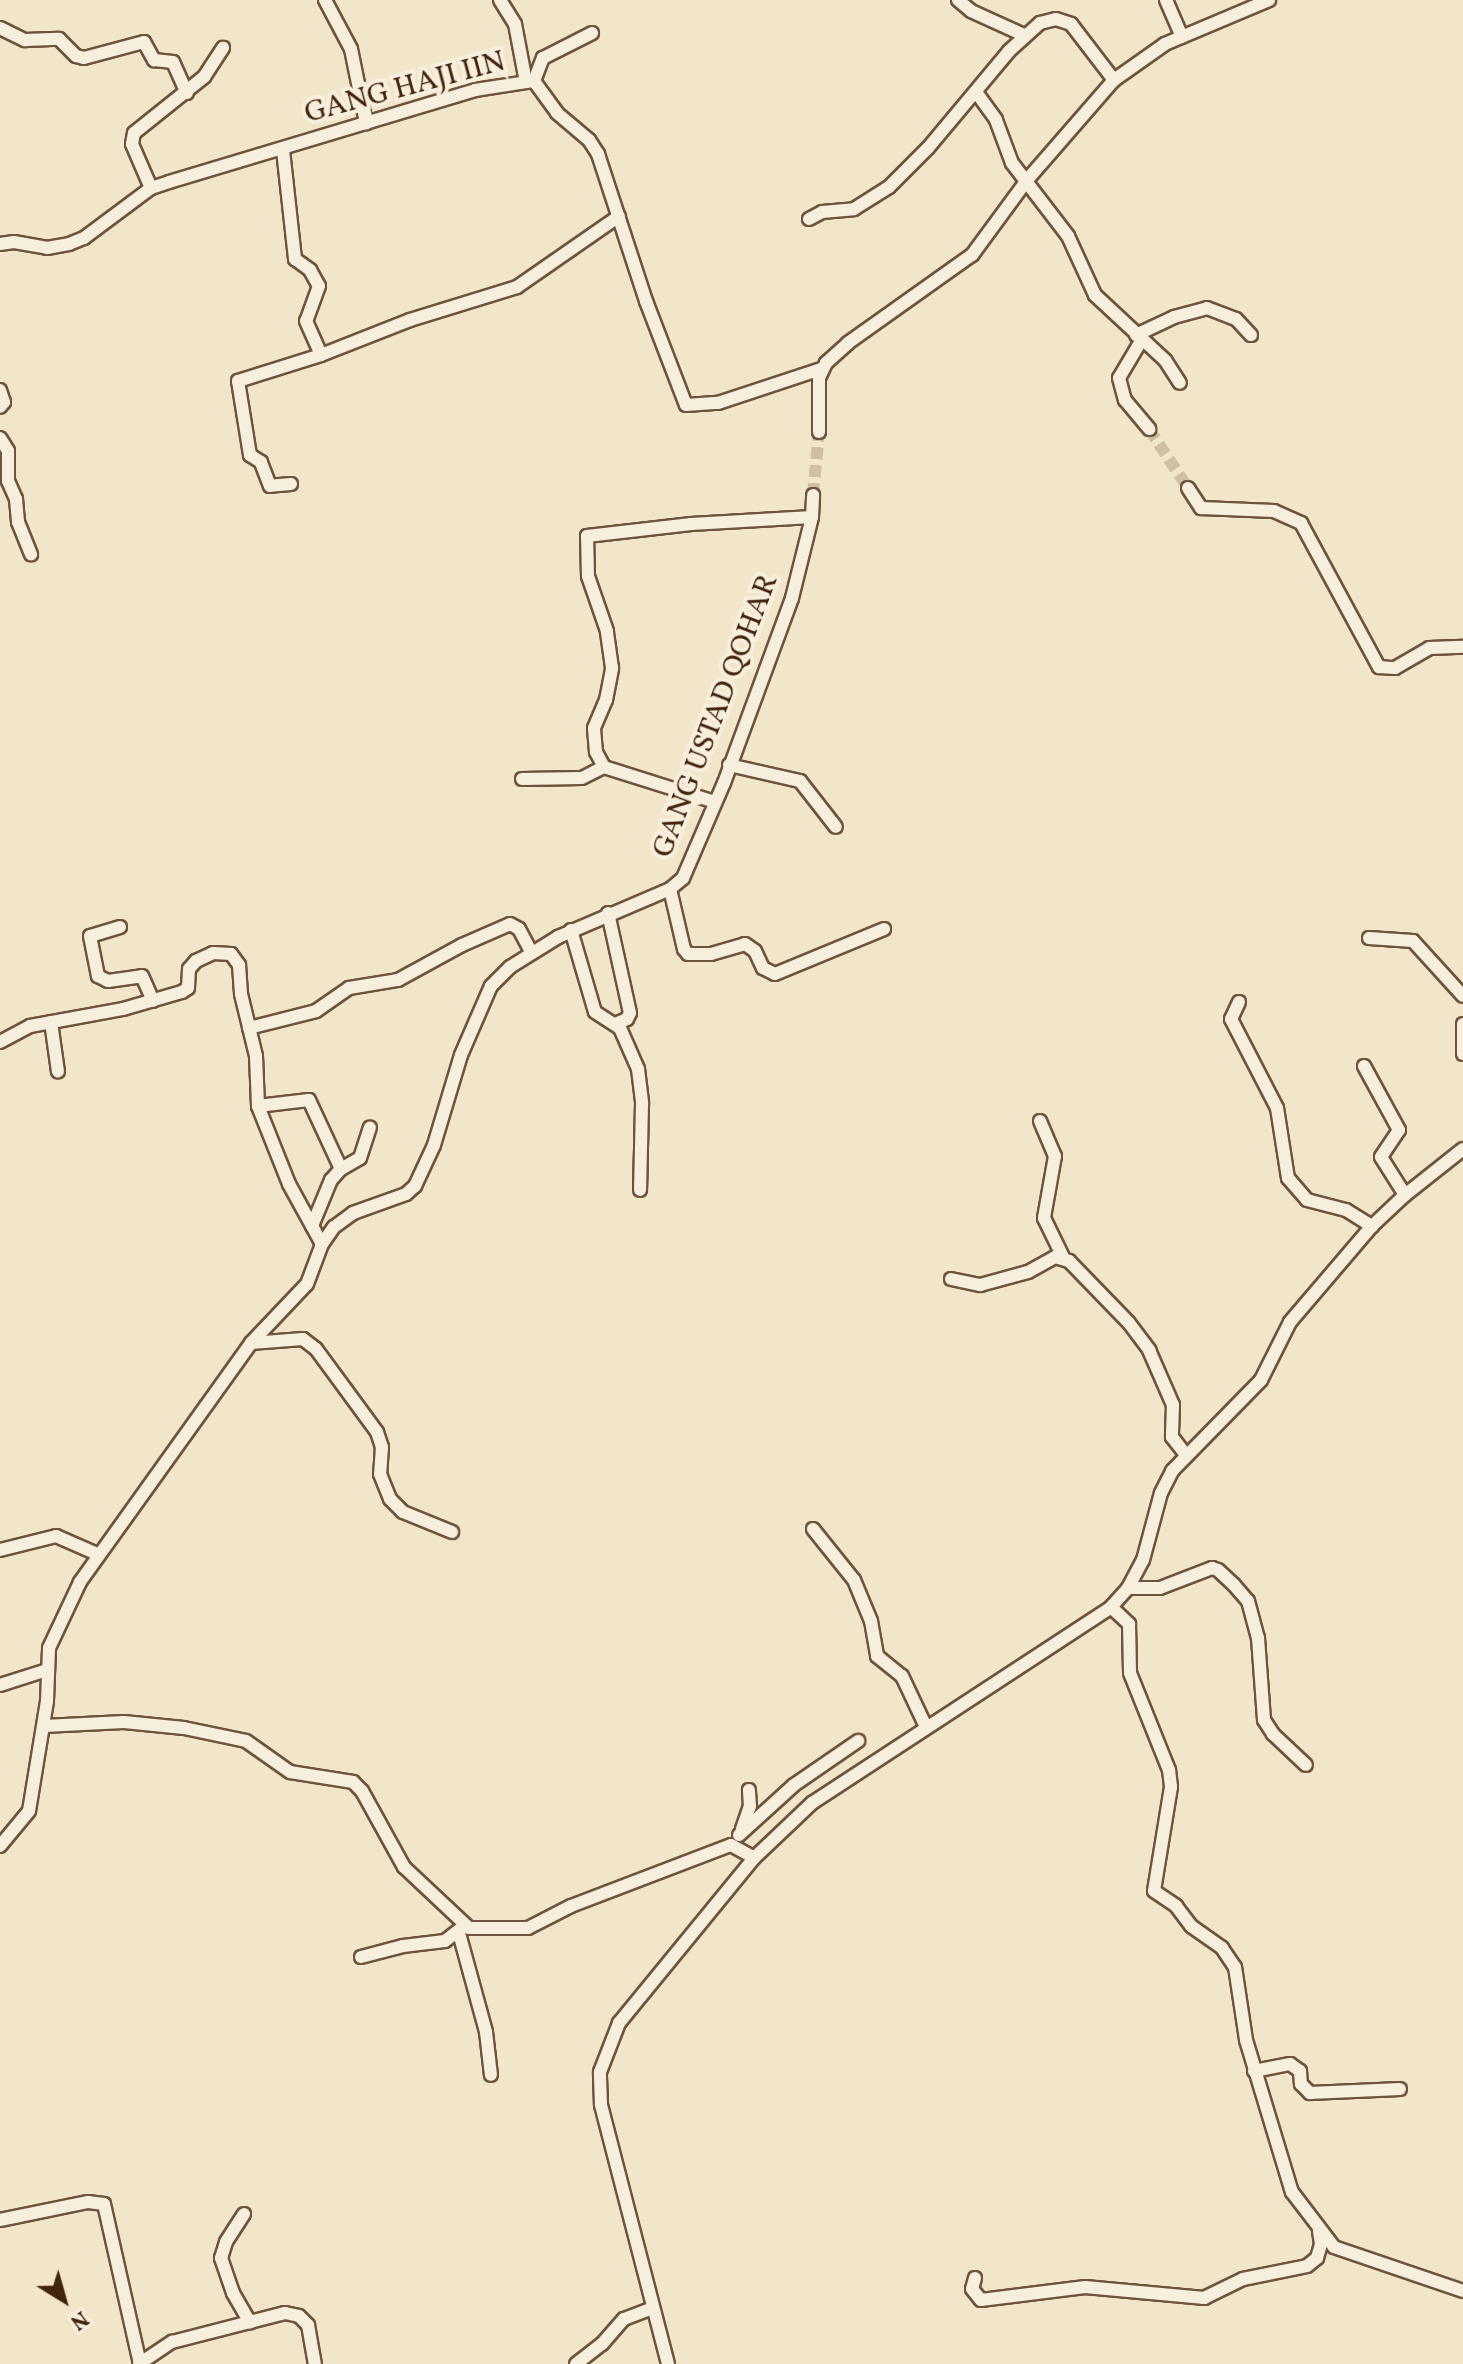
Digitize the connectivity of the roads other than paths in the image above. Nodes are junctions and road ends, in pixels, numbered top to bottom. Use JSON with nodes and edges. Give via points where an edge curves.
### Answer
{"nodes":[{"id":1,"x":325,"y":0,"type":"edge"},
{"id":2,"x":500,"y":0,"type":"edge"},
{"id":3,"x":958,"y":0,"type":"edge"},
{"id":4,"x":1166,"y":0,"type":"edge"},
{"id":5,"x":1269,"y":0,"type":"edge"},
{"id":6,"x":0,"y":28,"type":"edge"},
{"id":7,"x":592,"y":33,"type":"dead end"},
{"id":8,"x":1024,"y":35,"type":"junction"},
{"id":9,"x":1182,"y":37,"type":"junction"},
{"id":10,"x":223,"y":48,"type":"dead end"},
{"id":11,"x":1114,"y":80,"type":"junction"},
{"id":12,"x":530,"y":82,"type":"junction"},
{"id":13,"x":976,"y":92,"type":"junction"},
{"id":14,"x":187,"y":93,"type":"junction"},
{"id":15,"x":366,"y":123,"type":"junction"},
{"id":16,"x":283,"y":150,"type":"junction"},
{"id":17,"x":1027,"y":180,"type":"junction"},
{"id":18,"x":151,"y":188,"type":"junction"},
{"id":19,"x":619,"y":216,"type":"junction"},
{"id":20,"x":809,"y":219,"type":"dead end"},
{"id":21,"x":0,"y":244,"type":"edge"},
{"id":22,"x":1251,"y":335,"type":"dead end"},
{"id":23,"x":1138,"y":338,"type":"junction"},
{"id":24,"x":321,"y":355,"type":"junction"},
{"id":25,"x":821,"y":369,"type":"junction"},
{"id":26,"x":1180,"y":383,"type":"dead end"},
{"id":27,"x":0,"y":390,"type":"edge"},
{"id":28,"x":0,"y":407,"type":"edge"},
{"id":29,"x":1149,"y":429,"type":"tunnel mouth"},
{"id":30,"x":819,"y":432,"type":"tunnel mouth"},
{"id":31,"x":0,"y":438,"type":"edge"},
{"id":32,"x":291,"y":484,"type":"dead end"},
{"id":33,"x":1188,"y":488,"type":"tunnel mouth"},
{"id":34,"x":813,"y":495,"type":"tunnel mouth"},
{"id":35,"x":812,"y":517,"type":"junction"},
{"id":36,"x":31,"y":555,"type":"dead end"},
{"id":37,"x":1463,"y":647,"type":"edge"},
{"id":38,"x":729,"y":765,"type":"junction"},
{"id":39,"x":604,"y":767,"type":"junction"},
{"id":40,"x":522,"y":779,"type":"dead end"},
{"id":41,"x":715,"y":802,"type":"junction"},
{"id":42,"x":836,"y":827,"type":"dead end"},
{"id":43,"x":670,"y":889,"type":"junction"},
{"id":44,"x":608,"y":913,"type":"junction"},
{"id":45,"x":120,"y":927,"type":"dead end"},
{"id":46,"x":884,"y":929,"type":"dead end"},
{"id":47,"x":571,"y":930,"type":"junction"},
{"id":48,"x":1369,"y":938,"type":"dead end"},
{"id":49,"x":531,"y":952,"type":"junction"},
{"id":50,"x":1463,"y":996,"type":"edge"},
{"id":51,"x":153,"y":1001,"type":"junction"},
{"id":52,"x":1239,"y":1002,"type":"dead end"},
{"id":53,"x":51,"y":1022,"type":"junction"},
{"id":54,"x":615,"y":1024,"type":"junction"},
{"id":55,"x":1463,"y":1024,"type":"edge"},
{"id":56,"x":249,"y":1028,"type":"junction"},
{"id":57,"x":0,"y":1042,"type":"edge"},
{"id":58,"x":1463,"y":1054,"type":"edge"},
{"id":59,"x":1364,"y":1066,"type":"dead end"},
{"id":60,"x":58,"y":1072,"type":"dead end"},
{"id":61,"x":258,"y":1106,"type":"junction"},
{"id":62,"x":1040,"y":1121,"type":"dead end"},
{"id":63,"x":370,"y":1128,"type":"dead end"},
{"id":64,"x":1463,"y":1149,"type":"edge"},
{"id":65,"x":341,"y":1169,"type":"junction"},
{"id":66,"x":640,"y":1190,"type":"dead end"},
{"id":67,"x":1405,"y":1195,"type":"junction"},
{"id":68,"x":312,"y":1226,"type":"junction"},
{"id":69,"x":1372,"y":1226,"type":"junction"},
{"id":70,"x":322,"y":1244,"type":"junction"},
{"id":71,"x":1063,"y":1257,"type":"junction"},
{"id":72,"x":951,"y":1279,"type":"dead end"},
{"id":73,"x":251,"y":1343,"type":"junction"},
{"id":74,"x":1186,"y":1455,"type":"junction"},
{"id":75,"x":813,"y":1529,"type":"dead end"},
{"id":76,"x":452,"y":1532,"type":"dead end"},
{"id":77,"x":0,"y":1550,"type":"edge"},
{"id":78,"x":97,"y":1554,"type":"junction"},
{"id":79,"x":1128,"y":1588,"type":"junction"},
{"id":80,"x":1111,"y":1607,"type":"junction"},
{"id":81,"x":47,"y":1670,"type":"junction"},
{"id":82,"x":0,"y":1685,"type":"edge"},
{"id":83,"x":44,"y":1726,"type":"junction"},
{"id":84,"x":926,"y":1727,"type":"junction"},
{"id":85,"x":858,"y":1741,"type":"dead end"},
{"id":86,"x":1306,"y":1765,"type":"dead end"},
{"id":87,"x":749,"y":1790,"type":"dead end"},
{"id":88,"x":735,"y":1840,"type":"junction"},
{"id":89,"x":0,"y":1846,"type":"edge"},
{"id":90,"x":754,"y":1858,"type":"junction"},
{"id":91,"x":461,"y":1930,"type":"junction"},
{"id":92,"x":361,"y":1957,"type":"dead end"},
{"id":93,"x":1254,"y":2071,"type":"junction"},
{"id":94,"x":491,"y":2075,"type":"dead end"},
{"id":95,"x":1400,"y":2089,"type":"dead end"},
{"id":96,"x":244,"y":2214,"type":"dead end"},
{"id":97,"x":0,"y":2220,"type":"edge"},
{"id":98,"x":1317,"y":2223,"type":"junction"},
{"id":99,"x":1341,"y":2250,"type":"junction"},
{"id":100,"x":1317,"y":2258,"type":"junction"},
{"id":101,"x":975,"y":2278,"type":"dead end"},
{"id":102,"x":1463,"y":2291,"type":"edge"},
{"id":103,"x":652,"y":2308,"type":"junction"},
{"id":104,"x":250,"y":2322,"type":"junction"},
{"id":105,"x":140,"y":2364,"type":"edge"},
{"id":106,"x":315,"y":2364,"type":"edge"},
{"id":107,"x":576,"y":2364,"type":"edge"},
{"id":108,"x":668,"y":2364,"type":"edge"}],
"edges":[{"from":1,"to":15,"type":"street","via":[[351,49]]},
{"from":2,"to":12,"type":"street","via":[[515,24]]},
{"from":3,"to":8,"type":"street"},
{"from":4,"to":9,"type":"street"},
{"from":5,"to":9,"type":"street"},
{"from":6,"to":14,"type":"street","via":[[25,40],[59,39],[84,58],[144,42],[154,60],[173,62]]},
{"from":7,"to":12,"type":"street","via":[[543,58]]},
{"from":8,"to":11,"type":"street","via":[[1048,19],[1071,24]]},
{"from":8,"to":13,"type":"street"},
{"from":9,"to":11,"type":"street"},
{"from":10,"to":14,"type":"street"},
{"from":11,"to":17,"type":"street"},
{"from":12,"to":15,"type":"street","name":"GANG HAJI IIN","via":[[475,90]]},
{"from":12,"to":19,"type":"street","name":"GANG HAJI IIN","via":[[589,140]]},
{"from":13,"to":17,"type":"street","via":[[996,120],[1012,163]]},
{"from":13,"to":20,"type":"street","via":[[879,195],[854,209],[822,212]]},
{"from":14,"to":18,"type":"street","via":[[132,138]]},
{"from":15,"to":16,"type":"street","name":"GANG HAJI IIN"},
{"from":16,"to":18,"type":"street","name":"GANG HAJI IIN"},
{"from":16,"to":24,"type":"street","via":[[295,259],[319,286],[306,321]]},
{"from":17,"to":23,"type":"street","via":[[1068,236],[1090,288]]},
{"from":17,"to":25,"type":"street","via":[[972,255],[848,343]]},
{"from":18,"to":21,"type":"street","name":"GANG HAJI IIN","via":[[69,244]]},
{"from":19,"to":24,"type":"street","via":[[517,287]]},
{"from":19,"to":25,"type":"street","name":"GANG HAJI IIN","via":[[686,405],[718,403]]},
{"from":22,"to":23,"type":"street","via":[[1236,319],[1207,308],[1174,317]]},
{"from":23,"to":26,"type":"street","via":[[1165,360]]},
{"from":23,"to":29,"type":"street","via":[[1119,378],[1125,400]]},
{"from":24,"to":32,"type":"street","via":[[238,381],[250,455],[261,462],[270,486]]},
{"from":25,"to":30,"type":"street"},
{"from":27,"to":28,"type":"street"},
{"from":31,"to":36,"type":"street","via":[[8,451],[8,481]]},
{"from":33,"to":37,"type":"street","via":[[1201,508],[1274,511],[1301,523],[1379,667],[1395,668],[1429,648]]},
{"from":34,"to":35,"type":"street","name":"GANG USTAD QOHAR"},
{"from":35,"to":38,"type":"street","name":"GANG USTAD QOHAR","via":[[792,598]]},
{"from":35,"to":39,"type":"street","via":[[587,536],[588,576],[607,631],[612,668],[594,728],[596,752]]},
{"from":38,"to":41,"type":"street","name":"GANG USTAD QOHAR"},
{"from":38,"to":42,"type":"street","via":[[800,781]]},
{"from":39,"to":40,"type":"street","via":[[582,778]]},
{"from":39,"to":41,"type":"street"},
{"from":41,"to":43,"type":"street","name":"GANG USTAD QOHAR","via":[[692,863]]},
{"from":43,"to":44,"type":"street","name":"GANG USTAD QOHAR"},
{"from":43,"to":46,"type":"street","via":[[688,954],[745,944],[763,968],[775,974]]},
{"from":44,"to":47,"type":"street","name":"GANG USTAD QOHAR"},
{"from":44,"to":54,"type":"street","via":[[630,1013]]},
{"from":45,"to":51,"type":"street","via":[[90,936],[98,976],[108,981],[142,976]]},
{"from":47,"to":49,"type":"street","name":"GANG USTAD QOHAR"},
{"from":47,"to":54,"type":"street","via":[[595,1012]]},
{"from":48,"to":50,"type":"street","via":[[1413,941]]},
{"from":49,"to":56,"type":"street","via":[[519,929],[510,924],[398,980],[349,988],[316,1011]]},
{"from":49,"to":70,"type":"street","name":"GANG USTAD QOHAR","via":[[486,994],[415,1186],[342,1220]]},
{"from":51,"to":53,"type":"street"},
{"from":51,"to":56,"type":"street","via":[[186,990],[193,964],[226,952],[239,965]]},
{"from":52,"to":69,"type":"street","via":[[1231,1019],[1277,1108],[1288,1178],[1307,1200],[1346,1210]]},
{"from":53,"to":57,"type":"street"},
{"from":53,"to":60,"type":"street"},
{"from":54,"to":66,"type":"street","via":[[634,1056],[640,1082]]},
{"from":55,"to":58,"type":"street"},
{"from":56,"to":61,"type":"street"},
{"from":59,"to":67,"type":"street","via":[[1399,1130],[1381,1157]]},
{"from":61,"to":65,"type":"street","via":[[309,1100]]},
{"from":61,"to":68,"type":"street"},
{"from":62,"to":71,"type":"street","via":[[1055,1156],[1044,1218]]},
{"from":63,"to":65,"type":"street","via":[[360,1158]]},
{"from":64,"to":67,"type":"street"},
{"from":65,"to":68,"type":"street","via":[[325,1191]]},
{"from":67,"to":69,"type":"street"},
{"from":68,"to":70,"type":"street"},
{"from":69,"to":74,"type":"street","via":[[1290,1322],[1261,1380]]},
{"from":70,"to":73,"type":"street","name":"GANG USTAD QOHAR","via":[[307,1284]]},
{"from":71,"to":72,"type":"street","via":[[987,1284]]},
{"from":71,"to":74,"type":"street","via":[[1149,1350],[1173,1405],[1172,1437]]},
{"from":73,"to":76,"type":"street","via":[[309,1343],[377,1432],[380,1474],[390,1499],[403,1512]]},
{"from":73,"to":78,"type":"street","name":"GANG USTAD QOHAR"},
{"from":74,"to":79,"type":"street","via":[[1165,1482],[1147,1551]]},
{"from":75,"to":84,"type":"street","via":[[854,1580],[871,1621],[875,1652],[902,1676]]},
{"from":77,"to":78,"type":"street","via":[[56,1536]]},
{"from":78,"to":81,"type":"street","name":"GANG USTAD QOHAR","via":[[52,1638]]},
{"from":79,"to":80,"type":"street"},
{"from":79,"to":86,"type":"street","via":[[1160,1588],[1212,1568],[1234,1585],[1248,1601],[1258,1638],[1264,1720]]},
{"from":80,"to":84,"type":"street"},
{"from":80,"to":93,"type":"street","via":[[1129,1624],[1130,1673],[1169,1770],[1171,1787],[1154,1891],[1231,1958]]},
{"from":81,"to":82,"type":"street"},
{"from":81,"to":83,"type":"street","name":"GANG USTAD QOHAR"},
{"from":83,"to":89,"type":"street","name":"GANG USTAD QOHAR","via":[[29,1811]]},
{"from":83,"to":91,"type":"street","via":[[124,1722],[184,1728],[246,1741],[290,1772],[353,1782],[399,1860]]},
{"from":84,"to":90,"type":"street","via":[[812,1803]]},
{"from":85,"to":88,"type":"street","via":[[794,1785]]},
{"from":87,"to":88,"type":"street","via":[[750,1806]]},
{"from":88,"to":90,"type":"street"},
{"from":88,"to":91,"type":"street","via":[[528,1928]]},
{"from":90,"to":103,"type":"street","via":[[625,2015],[600,2072],[609,2148]]},
{"from":91,"to":92,"type":"street","via":[[438,1943]]},
{"from":91,"to":94,"type":"street"},
{"from":93,"to":95,"type":"street","via":[[1290,2064],[1300,2071],[1301,2084],[1310,2093]]},
{"from":93,"to":98,"type":"street","via":[[1288,2185]]},
{"from":96,"to":104,"type":"street","via":[[221,2258]]},
{"from":97,"to":105,"type":"street","via":[[88,2202],[104,2204]]},
{"from":98,"to":99,"type":"street"},
{"from":98,"to":100,"type":"street","via":[[1322,2240]]},
{"from":99,"to":100,"type":"street"},
{"from":99,"to":102,"type":"street"},
{"from":100,"to":101,"type":"street","via":[[1301,2269],[1243,2279],[1204,2298],[1085,2287],[981,2300],[972,2289]]},
{"from":103,"to":107,"type":"street","via":[[624,2319]]},
{"from":103,"to":108,"type":"street"},
{"from":104,"to":105,"type":"street","via":[[172,2342]]},
{"from":104,"to":106,"type":"street","via":[[285,2313],[303,2319],[311,2330]]}]}
